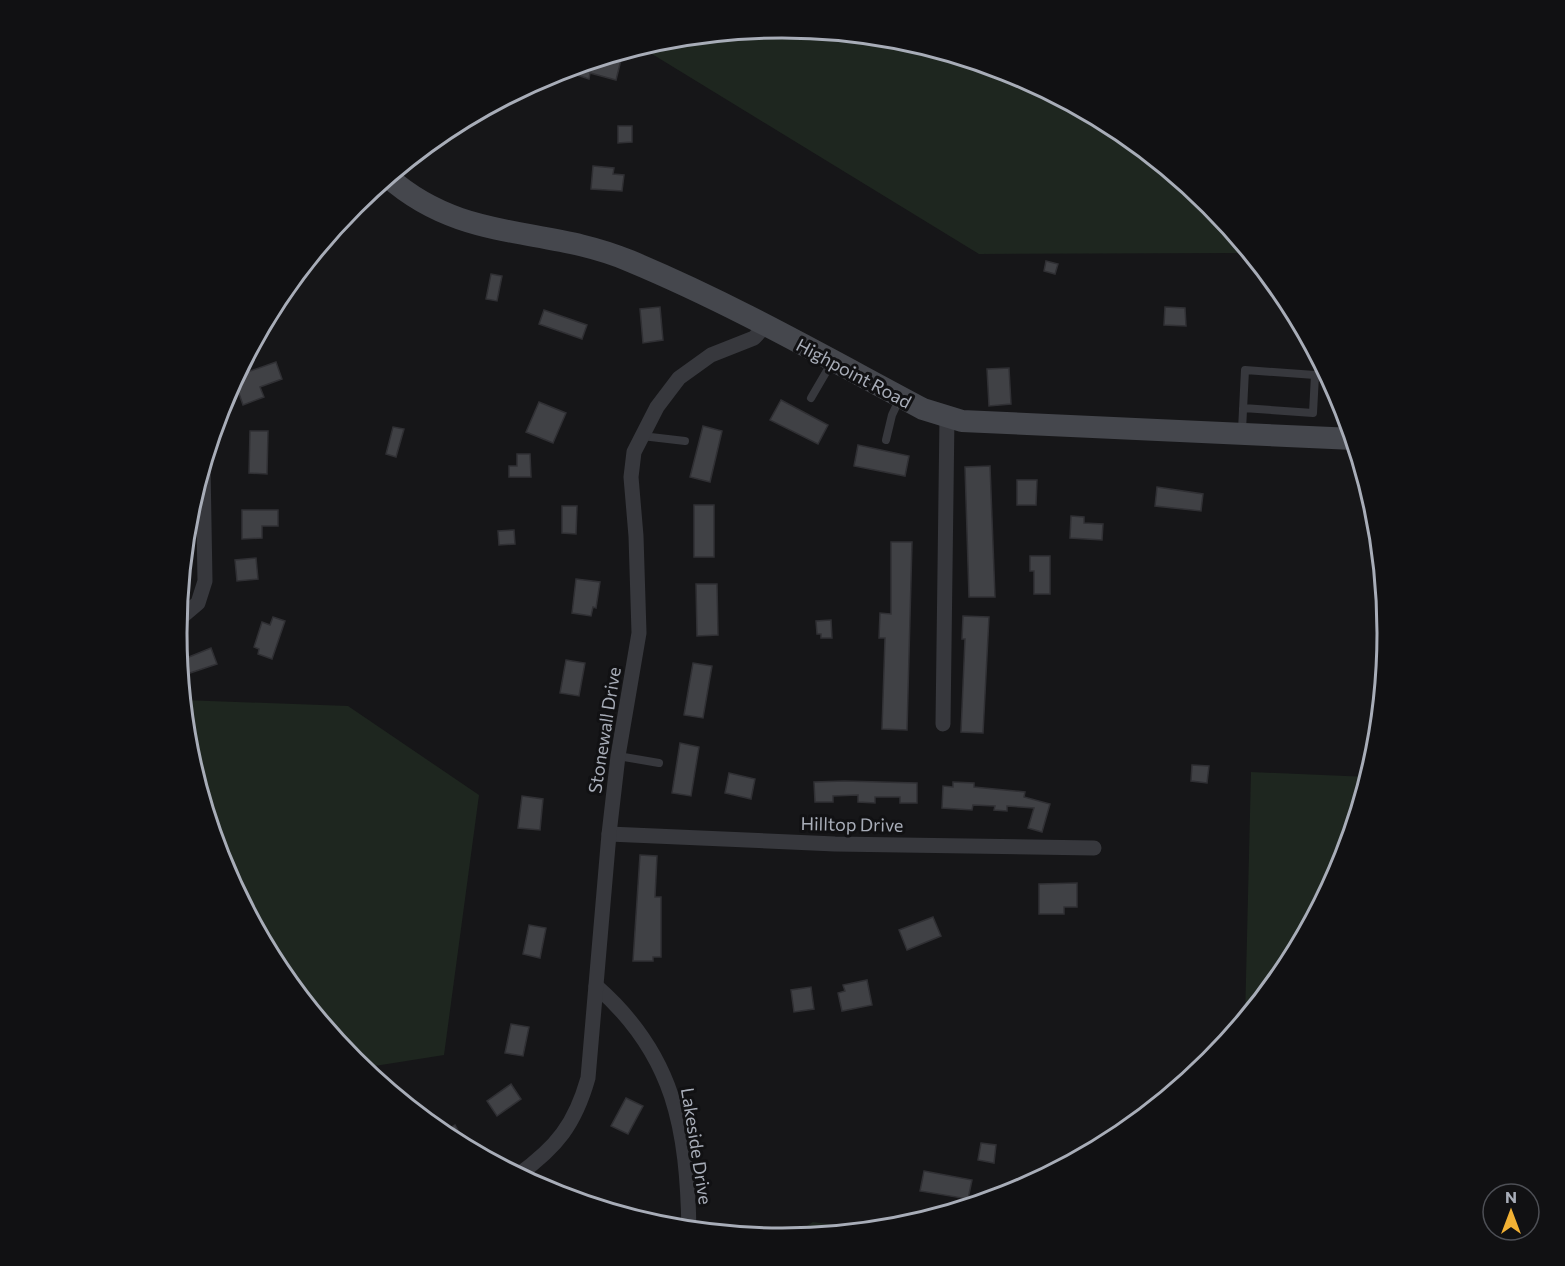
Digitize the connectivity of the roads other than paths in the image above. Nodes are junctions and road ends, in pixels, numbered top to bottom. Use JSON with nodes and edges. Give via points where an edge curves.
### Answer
{"nodes":[{"id":1,"x":394,"y":182,"type":"edge"},
{"id":2,"x":765,"y":326,"type":"junction"},
{"id":3,"x":832,"y":361,"type":"junction"},
{"id":4,"x":901,"y":397,"type":"junction"},
{"id":5,"x":812,"y":398,"type":"dead end"},
{"id":6,"x":1243,"y":408,"type":"junction"},
{"id":7,"x":947,"y":416,"type":"junction"},
{"id":8,"x":1242,"y":432,"type":"junction"},
{"id":9,"x":642,"y":436,"type":"junction"},
{"id":10,"x":1345,"y":438,"type":"edge"},
{"id":11,"x":886,"y":440,"type":"dead end"},
{"id":12,"x":685,"y":441,"type":"dead end"},
{"id":13,"x":203,"y":494,"type":"edge"},
{"id":14,"x":188,"y":612,"type":"edge"},
{"id":15,"x":943,"y":724,"type":"dead end"},
{"id":16,"x":618,"y":756,"type":"junction"},
{"id":17,"x":659,"y":763,"type":"dead end"},
{"id":18,"x":609,"y":834,"type":"junction"},
{"id":19,"x":1094,"y":848,"type":"dead end"},
{"id":20,"x":596,"y":986,"type":"junction"},
{"id":21,"x":524,"y":1169,"type":"edge"},
{"id":22,"x":689,"y":1221,"type":"edge"}],
"edges":[{"from":1,"to":2,"type":"street","name":"Highpoint Road","via":[[434,210],[467,223],[628,260]]},
{"from":2,"to":3,"type":"street","name":"Highpoint Road"},
{"from":2,"to":9,"type":"street","name":"Stonewall Drive","via":[[753,338],[711,355],[679,378]]},
{"from":3,"to":4,"type":"street","name":"Highpoint Road"},
{"from":3,"to":5,"type":"lane"},
{"from":4,"to":7,"type":"street","name":"Highpoint Road"},
{"from":4,"to":11,"type":"lane"},
{"from":6,"to":6,"type":"lane","via":[[1245,370],[1315,375],[1314,413]]},
{"from":6,"to":8,"type":"lane"},
{"from":7,"to":8,"type":"street","name":"Highpoint Road","via":[[962,421]]},
{"from":7,"to":15,"type":"street"},
{"from":8,"to":10,"type":"street","name":"Highpoint Road"},
{"from":9,"to":12,"type":"lane"},
{"from":9,"to":16,"type":"street","name":"Stonewall Drive","via":[[634,452],[631,477],[639,633]]},
{"from":13,"to":14,"type":"street","via":[[205,581],[198,603]]},
{"from":16,"to":17,"type":"lane"},
{"from":16,"to":18,"type":"street","name":"Stonewall Drive"},
{"from":18,"to":19,"type":"street","name":"Hilltop Drive","via":[[835,844]]},
{"from":18,"to":20,"type":"street","name":"Stonewall Drive"},
{"from":20,"to":21,"type":"street","name":"Stonewall Drive","via":[[588,1078],[579,1109],[559,1138]]},
{"from":20,"to":22,"type":"street","name":"Lakeside Drive","via":[[621,1008],[661,1066],[673,1097],[688,1188]]}]}
